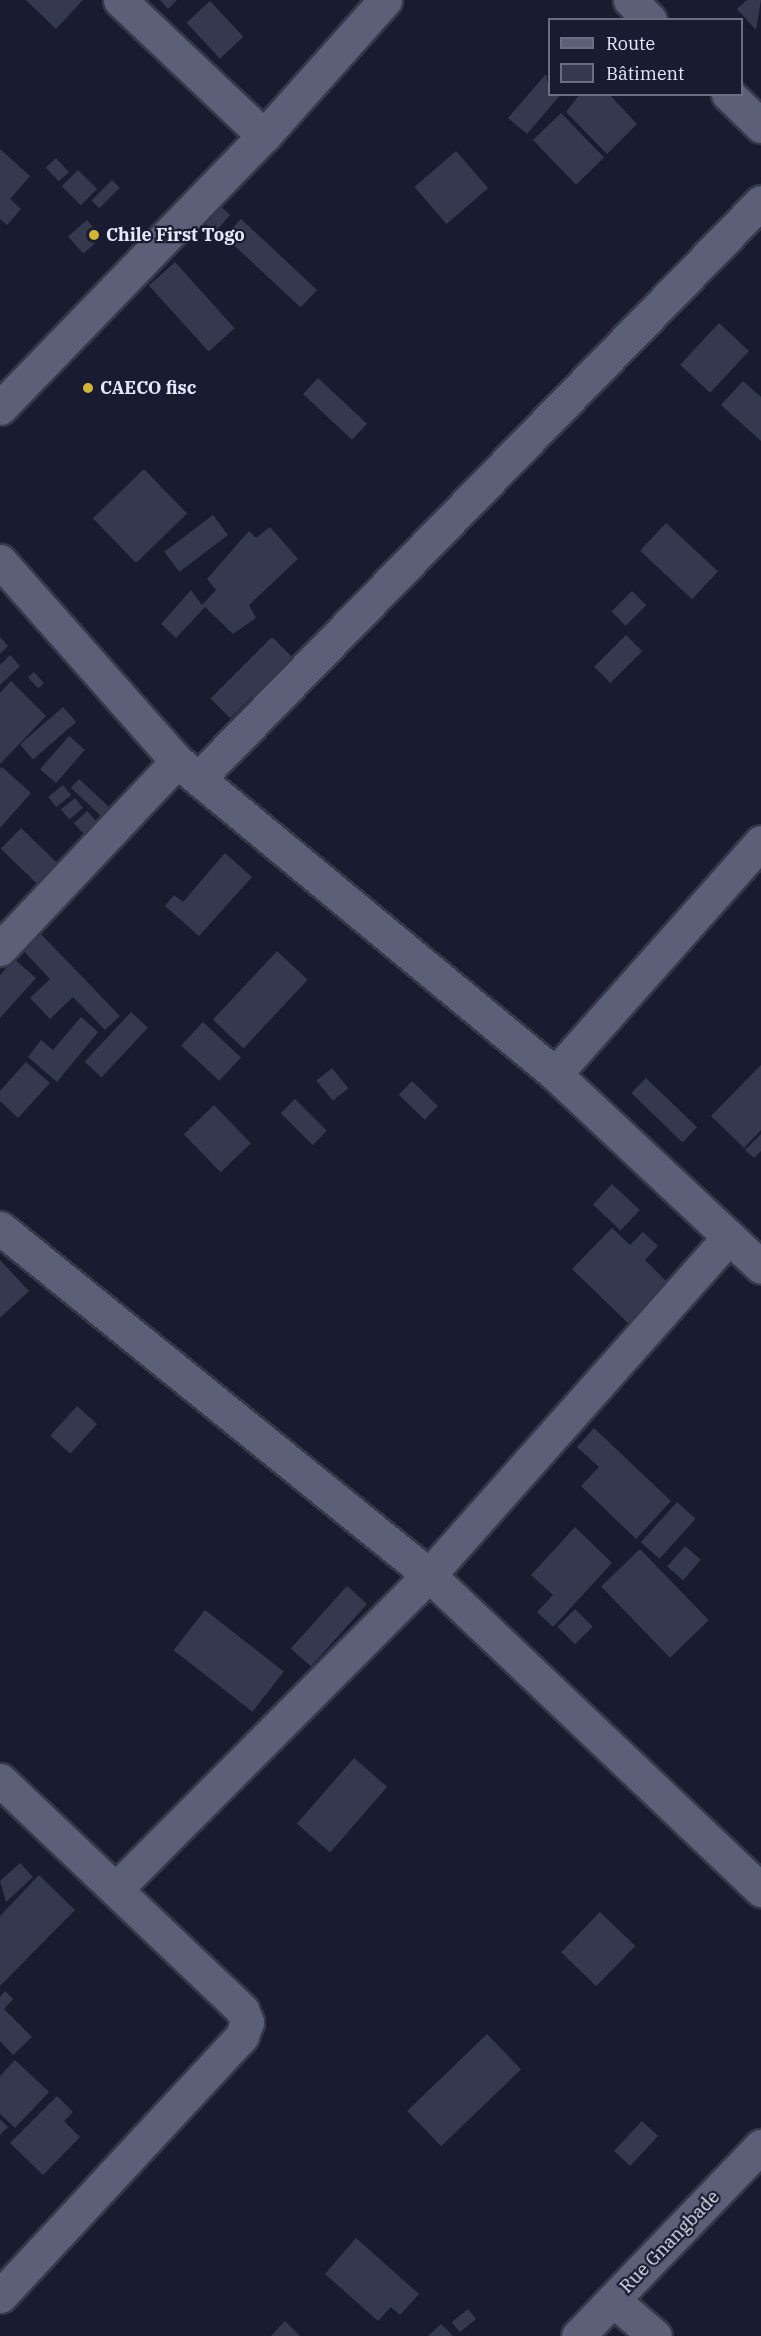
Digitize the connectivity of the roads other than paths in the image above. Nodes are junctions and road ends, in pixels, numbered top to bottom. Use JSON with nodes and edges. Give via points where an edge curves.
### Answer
{"nodes":[{"id":1,"x":120,"y":0,"type":"edge"},
{"id":2,"x":385,"y":0,"type":"edge"},
{"id":3,"x":630,"y":0,"type":"edge"},
{"id":4,"x":648,"y":18,"type":"edge"},
{"id":5,"x":730,"y":96,"type":"edge"},
{"id":6,"x":761,"y":126,"type":"edge"},
{"id":7,"x":264,"y":136,"type":"junction"},
{"id":8,"x":761,"y":201,"type":"edge"},
{"id":9,"x":0,"y":408,"type":"edge"},
{"id":10,"x":0,"y":561,"type":"edge"},
{"id":11,"x":189,"y":769,"type":"junction"},
{"id":12,"x":761,"y":842,"type":"edge"},
{"id":13,"x":0,"y":949,"type":"edge"},
{"id":14,"x":555,"y":1074,"type":"junction"},
{"id":15,"x":0,"y":1228,"type":"edge"},
{"id":16,"x":729,"y":1237,"type":"junction"},
{"id":17,"x":761,"y":1267,"type":"edge"},
{"id":18,"x":429,"y":1575,"type":"junction"},
{"id":19,"x":0,"y":1780,"type":"edge"},
{"id":20,"x":116,"y":1889,"type":"junction"},
{"id":21,"x":761,"y":1890,"type":"edge"},
{"id":22,"x":761,"y":2146,"type":"edge"},
{"id":23,"x":0,"y":2296,"type":"edge"},
{"id":24,"x":613,"y":2300,"type":"junction"},
{"id":25,"x":578,"y":2336,"type":"edge"},
{"id":26,"x":655,"y":2336,"type":"edge"}],
"edges":[{"from":1,"to":7,"type":"street"},
{"from":2,"to":7,"type":"street"},
{"from":3,"to":4,"type":"street"},
{"from":5,"to":6,"type":"street"},
{"from":7,"to":9,"type":"street"},
{"from":8,"to":11,"type":"street"},
{"from":10,"to":11,"type":"street"},
{"from":11,"to":13,"type":"street"},
{"from":11,"to":14,"type":"street"},
{"from":12,"to":14,"type":"street"},
{"from":14,"to":16,"type":"street"},
{"from":15,"to":18,"type":"street"},
{"from":16,"to":17,"type":"street"},
{"from":16,"to":18,"type":"street"},
{"from":18,"to":20,"type":"street"},
{"from":18,"to":21,"type":"street"},
{"from":19,"to":20,"type":"street"},
{"from":20,"to":23,"type":"street","via":[[242,2010],[247,2028]]},
{"from":22,"to":24,"type":"street","name":"Rue Gnangbade"},
{"from":24,"to":25,"type":"street","name":"Rue Gnangbade"},
{"from":24,"to":26,"type":"street"}]}
